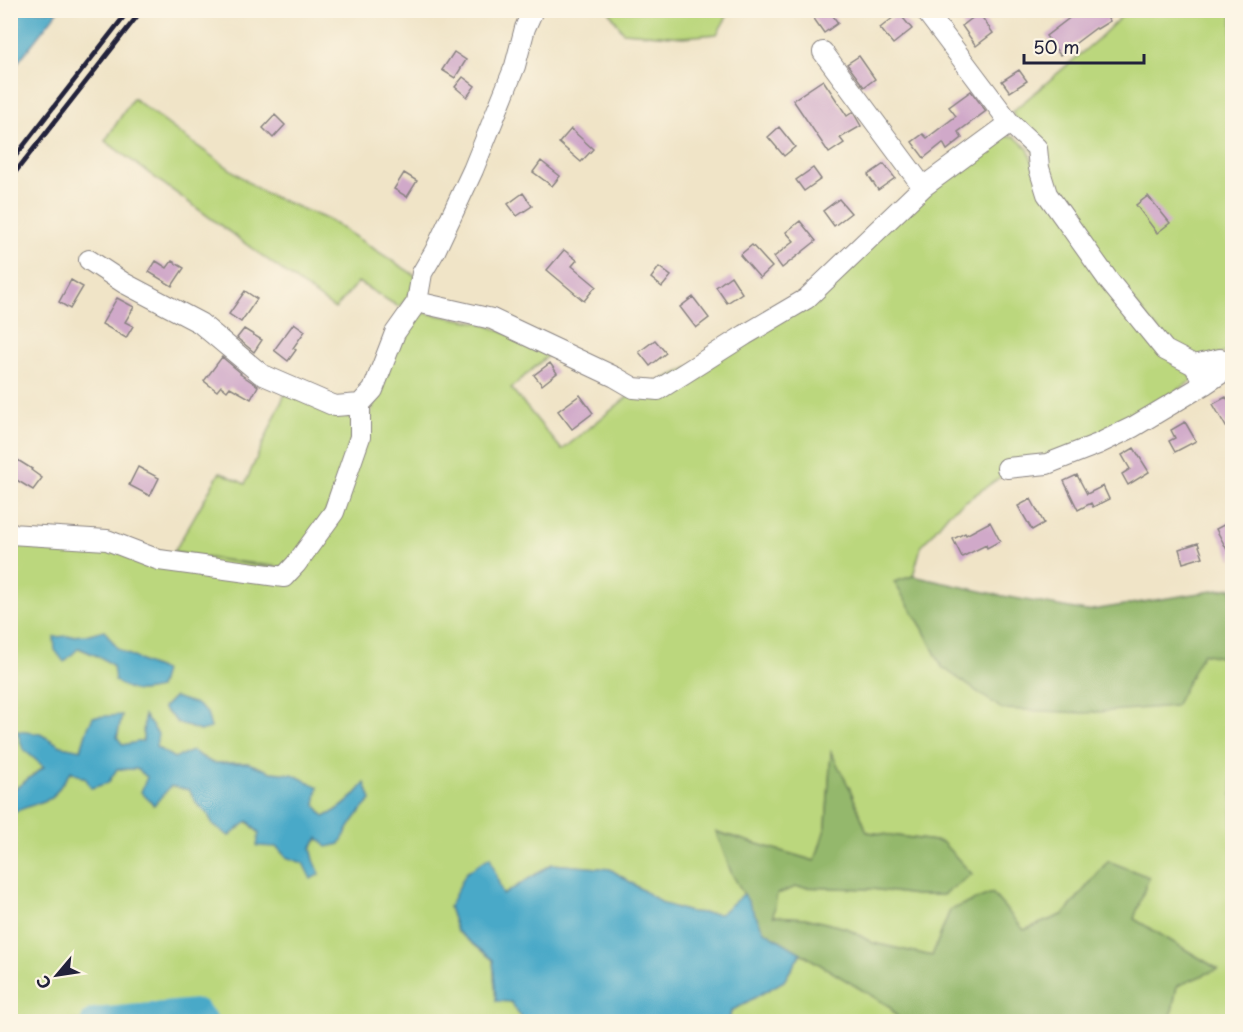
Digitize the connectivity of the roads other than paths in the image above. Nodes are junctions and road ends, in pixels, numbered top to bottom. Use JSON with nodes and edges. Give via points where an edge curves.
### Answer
{"nodes":[{"id":1,"x":533,"y":10,"type":"edge"},
{"id":2,"x":925,"y":10,"type":"edge"},
{"id":3,"x":823,"y":52,"type":"dead end"},
{"id":4,"x":1010,"y":123,"type":"junction"},
{"id":5,"x":923,"y":188,"type":"junction"},
{"id":6,"x":89,"y":260,"type":"dead end"},
{"id":7,"x":417,"y":302,"type":"junction"},
{"id":8,"x":1194,"y":364,"type":"junction"},
{"id":9,"x":1233,"y":364,"type":"edge"},
{"id":10,"x":1205,"y":384,"type":"junction"},
{"id":11,"x":360,"y":404,"type":"junction"},
{"id":12,"x":1006,"y":468,"type":"dead end"},
{"id":13,"x":10,"y":534,"type":"edge"}],
"edges":[{"from":1,"to":7,"type":"street","via":[[473,170],[422,273]]},
{"from":2,"to":4,"type":"street"},
{"from":3,"to":5,"type":"street"},
{"from":4,"to":5,"type":"street"},
{"from":4,"to":8,"type":"street","via":[[1037,148],[1047,194],[1109,281],[1165,350]]},
{"from":5,"to":7,"type":"street","via":[[806,299],[658,390],[634,388],[492,319]]},
{"from":6,"to":11,"type":"street","via":[[200,323],[261,374],[335,406]]},
{"from":7,"to":11,"type":"street","via":[[394,333],[373,390]]},
{"from":8,"to":9,"type":"street","via":[[1220,359]]},
{"from":8,"to":10,"type":"street"},
{"from":9,"to":10,"type":"street"},
{"from":10,"to":12,"type":"street","via":[[1098,444],[1047,464]]},
{"from":11,"to":13,"type":"street","via":[[360,437],[334,512],[284,577],[159,560],[106,540]]}]}
